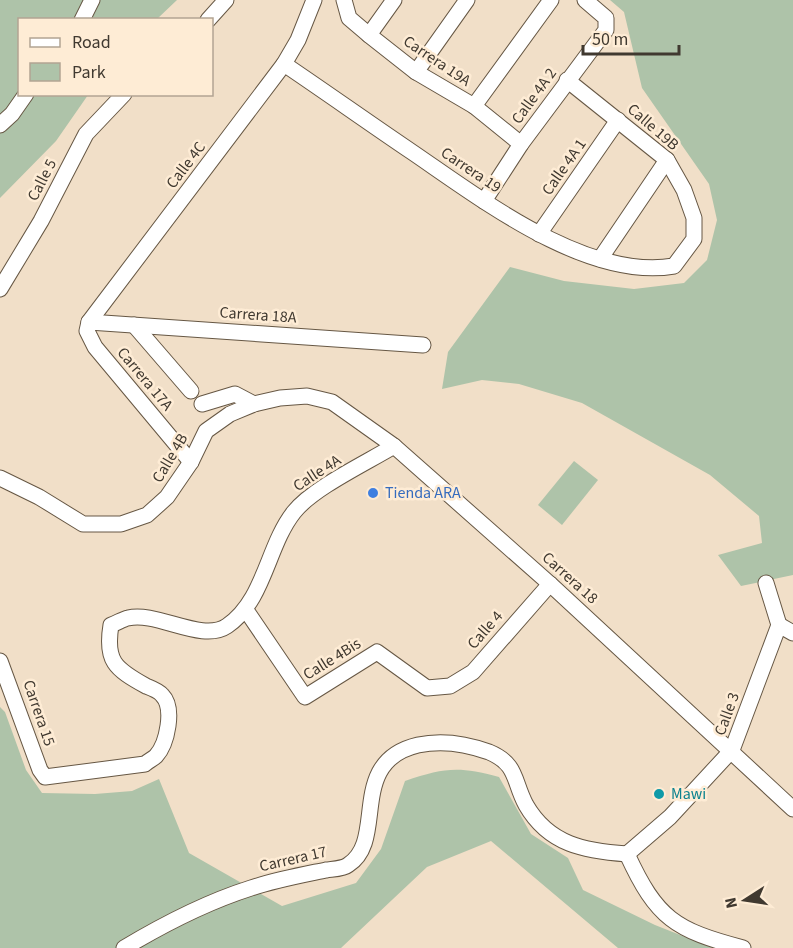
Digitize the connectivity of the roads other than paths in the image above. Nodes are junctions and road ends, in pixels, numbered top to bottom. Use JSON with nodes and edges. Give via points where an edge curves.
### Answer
{"nodes":[{"id":1,"x":92,"y":0,"type":"edge"},
{"id":2,"x":226,"y":0,"type":"edge"},
{"id":3,"x":314,"y":0,"type":"edge"},
{"id":4,"x":344,"y":0,"type":"edge"},
{"id":5,"x":394,"y":0,"type":"edge"},
{"id":6,"x":467,"y":0,"type":"edge"},
{"id":7,"x":551,"y":0,"type":"edge"},
{"id":8,"x":585,"y":0,"type":"edge"},
{"id":9,"x":83,"y":18,"type":"edge"},
{"id":10,"x":210,"y":18,"type":"edge"},
{"id":11,"x":369,"y":35,"type":"junction"},
{"id":12,"x":284,"y":64,"type":"junction"},
{"id":13,"x":416,"y":72,"type":"junction"},
{"id":14,"x":567,"y":80,"type":"junction"},
{"id":15,"x":25,"y":96,"type":"edge"},
{"id":16,"x":122,"y":96,"type":"edge"},
{"id":17,"x":474,"y":106,"type":"junction"},
{"id":18,"x":618,"y":120,"type":"junction"},
{"id":19,"x":0,"y":125,"type":"edge"},
{"id":20,"x":521,"y":144,"type":"junction"},
{"id":21,"x":667,"y":160,"type":"junction"},
{"id":22,"x":484,"y":201,"type":"junction"},
{"id":23,"x":539,"y":234,"type":"junction"},
{"id":24,"x":600,"y":259,"type":"junction"},
{"id":25,"x":656,"y":269,"type":"joint"},
{"id":26,"x":0,"y":289,"type":"edge"},
{"id":27,"x":89,"y":322,"type":"junction"},
{"id":28,"x":134,"y":325,"type":"junction"},
{"id":29,"x":423,"y":345,"type":"dead end"},
{"id":30,"x":191,"y":391,"type":"dead end"},
{"id":31,"x":307,"y":396,"type":"joint"},
{"id":32,"x":202,"y":404,"type":"dead end"},
{"id":33,"x":254,"y":404,"type":"junction"},
{"id":34,"x":394,"y":446,"type":"junction"},
{"id":35,"x":191,"y":462,"type":"junction"},
{"id":36,"x":0,"y":478,"type":"edge"},
{"id":37,"x":766,"y":583,"type":"dead end"},
{"id":38,"x":550,"y":584,"type":"junction"},
{"id":39,"x":246,"y":610,"type":"junction"},
{"id":40,"x":779,"y":625,"type":"junction"},
{"id":41,"x":793,"y":633,"type":"edge"},
{"id":42,"x":377,"y":652,"type":"joint"},
{"id":43,"x":0,"y":661,"type":"edge"},
{"id":44,"x":732,"y":750,"type":"junction"},
{"id":45,"x":793,"y":809,"type":"edge"},
{"id":46,"x":627,"y":855,"type":"junction"},
{"id":47,"x":124,"y":948,"type":"edge"},
{"id":48,"x":743,"y":948,"type":"edge"}],
"edges":[{"from":1,"to":9,"type":"street"},
{"from":2,"to":10,"type":"street"},
{"from":3,"to":12,"type":"street","name":"Calle 4C"},
{"from":4,"to":11,"type":"street","name":"Carrera 19A","via":[[349,18]]},
{"from":5,"to":11,"type":"street"},
{"from":6,"to":13,"type":"street"},
{"from":7,"to":17,"type":"street"},
{"from":8,"to":14,"type":"street","name":"Calle 4A 2","via":[[602,14],[606,30]]},
{"from":11,"to":13,"type":"street","name":"Carrera 19A"},
{"from":12,"to":22,"type":"street","name":"Carrera 19"},
{"from":12,"to":27,"type":"street","name":"Calle 4C"},
{"from":13,"to":17,"type":"street","name":"Carrera 19A"},
{"from":14,"to":18,"type":"street","name":"Calle 19B"},
{"from":14,"to":20,"type":"street","name":"Calle 4A 2"},
{"from":15,"to":19,"type":"street"},
{"from":16,"to":26,"type":"street","name":"Calle 5","via":[[86,134]]},
{"from":17,"to":20,"type":"street","name":"Carrera 19A"},
{"from":18,"to":21,"type":"street","name":"Calle 19B"},
{"from":18,"to":23,"type":"street","name":"Calle 4A 1"},
{"from":20,"to":22,"type":"street","name":"Calle 4A 2"},
{"from":21,"to":24,"type":"street"},
{"from":21,"to":25,"type":"street","name":"Calle 19B","via":[[694,218],[694,239],[674,266]]},
{"from":22,"to":23,"type":"street","name":"Carrera 19"},
{"from":23,"to":24,"type":"street","name":"Carrera 19"},
{"from":24,"to":25,"type":"street","name":"Carrera 19"},
{"from":27,"to":28,"type":"street","name":"Carrera 18A"},
{"from":27,"to":35,"type":"street","name":"Carrera 17A","via":[[88,337],[95,347]]},
{"from":28,"to":29,"type":"street","name":"Carrera 18A"},
{"from":28,"to":30,"type":"street"},
{"from":31,"to":33,"type":"street","name":"Calle 4B"},
{"from":31,"to":34,"type":"street","name":"Carrera 18","via":[[332,402]]},
{"from":32,"to":33,"type":"street","via":[[235,394]]},
{"from":33,"to":35,"type":"street","name":"Calle 4B","via":[[230,414],[206,431]]},
{"from":34,"to":38,"type":"street","name":"Carrera 18"},
{"from":34,"to":39,"type":"street","name":"Calle 4A","via":[[306,499],[293,513]]},
{"from":35,"to":36,"type":"street","name":"Calle 4B","via":[[167,497],[147,515],[121,524],[83,524]]},
{"from":37,"to":40,"type":"street"},
{"from":38,"to":42,"type":"street","name":"Calle 4","via":[[473,672],[450,686],[427,688]]},
{"from":38,"to":44,"type":"street","name":"Carrera 18"},
{"from":39,"to":42,"type":"street","name":"Calle 4Bis","via":[[305,697]]},
{"from":39,"to":43,"type":"street","name":"Carrera 15","via":[[226,627],[214,630],[130,617],[111,625],[108,644],[113,663],[162,694],[168,703],[164,744],[144,764],[45,777]]},
{"from":40,"to":41,"type":"street"},
{"from":40,"to":44,"type":"street","name":"Calle 3"},
{"from":44,"to":45,"type":"street","name":"Carrera 18"},
{"from":44,"to":46,"type":"street","name":"Calle 3","via":[[670,817]]},
{"from":46,"to":47,"type":"street","name":"Carrera 17","via":[[593,851],[549,834],[526,805],[508,763],[491,753],[468,745],[426,743],[394,753],[384,765],[369,801],[364,846],[348,866],[252,887],[162,926]]},
{"from":46,"to":48,"type":"street","via":[[655,906],[668,919],[695,935]]}]}
